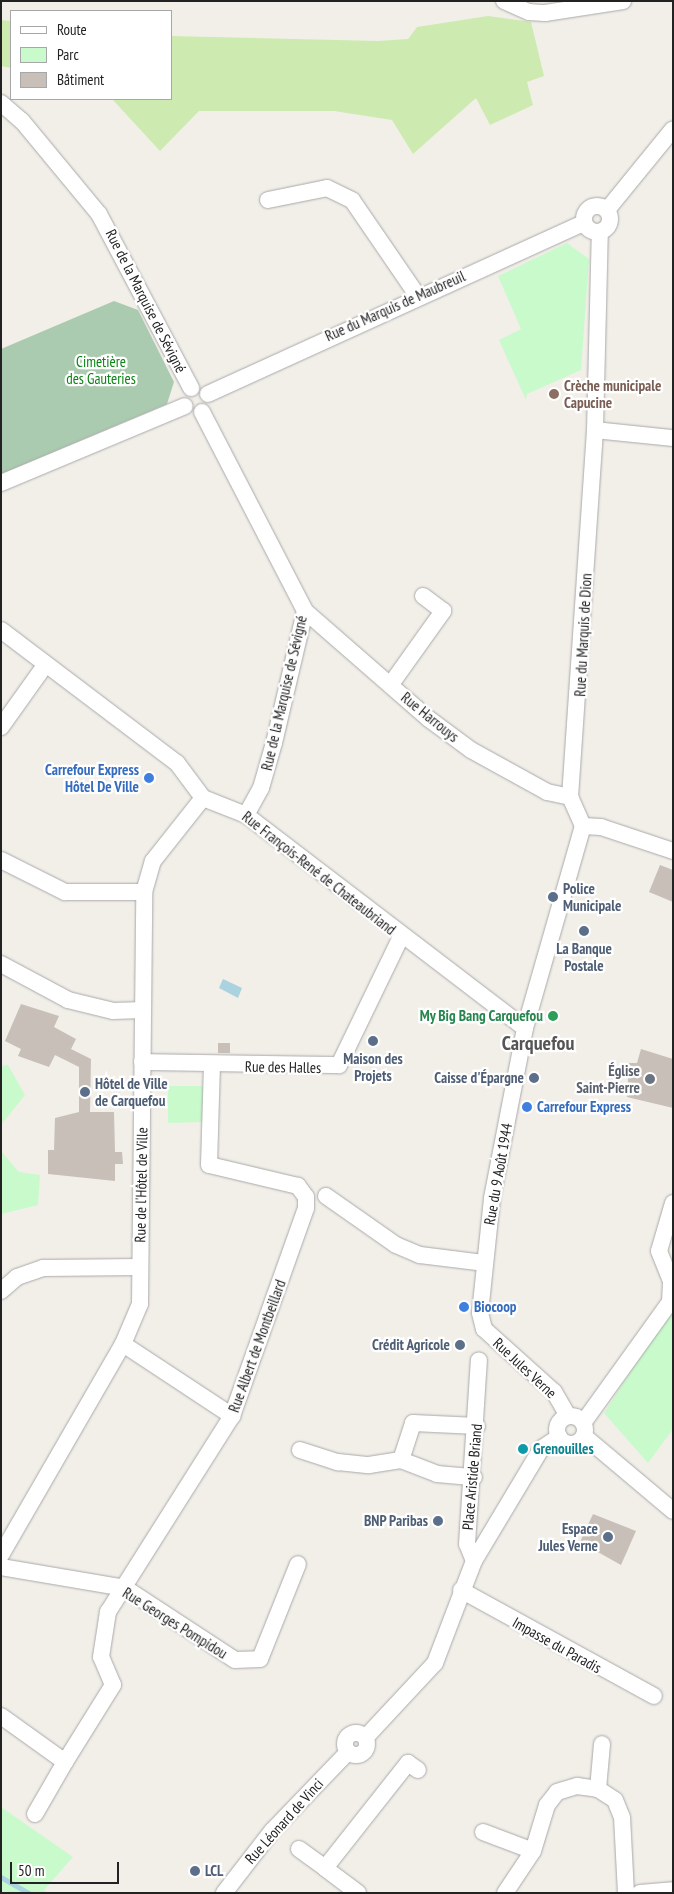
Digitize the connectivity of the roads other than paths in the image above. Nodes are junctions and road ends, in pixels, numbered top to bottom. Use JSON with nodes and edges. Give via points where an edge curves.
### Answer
{"nodes":[{"id":1,"x":504,"y":1,"type":"edge"},
{"id":2,"x":623,"y":1,"type":"edge"},
{"id":3,"x":1,"y":103,"type":"edge"},
{"id":4,"x":673,"y":129,"type":"edge"},
{"id":5,"x":666,"y":138,"type":"edge"},
{"id":6,"x":268,"y":200,"type":"dead end"},
{"id":7,"x":607,"y":210,"type":"junction"},
{"id":8,"x":584,"y":223,"type":"junction"},
{"id":9,"x":600,"y":232,"type":"junction"},
{"id":10,"x":417,"y":295,"type":"junction"},
{"id":11,"x":191,"y":388,"type":"junction"},
{"id":12,"x":208,"y":394,"type":"junction"},
{"id":13,"x":185,"y":406,"type":"junction"},
{"id":14,"x":202,"y":412,"type":"junction"},
{"id":15,"x":595,"y":430,"type":"junction"},
{"id":16,"x":673,"y":438,"type":"edge"},
{"id":17,"x":3,"y":483,"type":"edge"},
{"id":18,"x":423,"y":596,"type":"dead end"},
{"id":19,"x":305,"y":611,"type":"junction"},
{"id":20,"x":1,"y":630,"type":"edge"},
{"id":21,"x":46,"y":664,"type":"junction"},
{"id":22,"x":391,"y":684,"type":"junction"},
{"id":23,"x":1,"y":727,"type":"edge"},
{"id":24,"x":570,"y":797,"type":"junction"},
{"id":25,"x":203,"y":798,"type":"junction"},
{"id":26,"x":246,"y":815,"type":"junction"},
{"id":27,"x":583,"y":826,"type":"junction"},
{"id":28,"x":673,"y":851,"type":"edge"},
{"id":29,"x":1,"y":860,"type":"edge"},
{"id":30,"x":144,"y":892,"type":"junction"},
{"id":31,"x":401,"y":937,"type":"junction"},
{"id":32,"x":1,"y":964,"type":"edge"},
{"id":33,"x":142,"y":1010,"type":"junction"},
{"id":34,"x":525,"y":1028,"type":"junction"},
{"id":35,"x":142,"y":1062,"type":"junction"},
{"id":36,"x":212,"y":1065,"type":"junction"},
{"id":37,"x":326,"y":1196,"type":"dead end"},
{"id":38,"x":673,"y":1203,"type":"edge"},
{"id":39,"x":484,"y":1263,"type":"junction"},
{"id":40,"x":140,"y":1267,"type":"junction"},
{"id":41,"x":1,"y":1291,"type":"edge"},
{"id":42,"x":480,"y":1321,"type":"joint"},
{"id":43,"x":123,"y":1344,"type":"junction"},
{"id":44,"x":480,"y":1360,"type":"dead end"},
{"id":45,"x":232,"y":1416,"type":"junction"},
{"id":46,"x":568,"y":1416,"type":"junction"},
{"id":47,"x":477,"y":1426,"type":"junction"},
{"id":48,"x":584,"y":1429,"type":"junction"},
{"id":49,"x":559,"y":1436,"type":"junction"},
{"id":50,"x":300,"y":1450,"type":"dead end"},
{"id":51,"x":401,"y":1460,"type":"junction"},
{"id":52,"x":474,"y":1477,"type":"junction"},
{"id":53,"x":673,"y":1511,"type":"edge"},
{"id":54,"x":1,"y":1555,"type":"edge"},
{"id":55,"x":474,"y":1560,"type":"junction"},
{"id":56,"x":298,"y":1564,"type":"dead end"},
{"id":57,"x":1,"y":1567,"type":"edge"},
{"id":58,"x":125,"y":1588,"type":"junction"},
{"id":59,"x":461,"y":1590,"type":"junction"},
{"id":60,"x":654,"y":1696,"type":"dead end"},
{"id":61,"x":1,"y":1716,"type":"edge"},
{"id":62,"x":602,"y":1744,"type":"dead end"},
{"id":63,"x":66,"y":1762,"type":"junction"},
{"id":64,"x":418,"y":1770,"type":"dead end"},
{"id":65,"x":598,"y":1788,"type":"junction"},
{"id":66,"x":35,"y":1814,"type":"dead end"},
{"id":67,"x":483,"y":1832,"type":"dead end"},
{"id":68,"x":299,"y":1850,"type":"dead end"},
{"id":69,"x":532,"y":1852,"type":"junction"},
{"id":70,"x":325,"y":1868,"type":"junction"},
{"id":71,"x":673,"y":1890,"type":"edge"},
{"id":72,"x":224,"y":1893,"type":"edge"},
{"id":73,"x":358,"y":1893,"type":"edge"},
{"id":74,"x":505,"y":1893,"type":"edge"},
{"id":75,"x":626,"y":1893,"type":"edge"},
{"id":76,"x":640,"y":1893,"type":"edge"}],
"edges":[{"from":1,"to":2,"type":"street","via":[[529,12],[545,13]]},
{"from":3,"to":11,"type":"street","name":"Rue de la Marquise de Sévigné","via":[[22,121],[99,214]]},
{"from":4,"to":5,"type":"street"},
{"from":5,"to":7,"type":"street"},
{"from":6,"to":10,"type":"street","via":[[327,188],[352,200]]},
{"from":7,"to":8,"type":"street","via":[[591,208]]},
{"from":7,"to":9,"type":"street","via":[[610,221]]},
{"from":8,"to":9,"type":"street","via":[[592,232]]},
{"from":8,"to":10,"type":"street","name":"Rue du Marquis de Maubreuil"},
{"from":9,"to":15,"type":"street","name":"Rue du Marquis de Dion"},
{"from":10,"to":12,"type":"street","name":"Rue du Marquis de Maubreuil"},
{"from":11,"to":12,"type":"street","via":[[202,388]]},
{"from":11,"to":13,"type":"street","via":[[185,394]]},
{"from":12,"to":14,"type":"street","via":[[208,406]]},
{"from":13,"to":14,"type":"street"},
{"from":13,"to":17,"type":"street"},
{"from":14,"to":19,"type":"street","name":"Rue de la Marquise de Sévigné"},
{"from":15,"to":16,"type":"street"},
{"from":15,"to":24,"type":"street","name":"Rue du Marquis de Dion"},
{"from":18,"to":22,"type":"street","via":[[442,611]]},
{"from":19,"to":22,"type":"street","name":"Rue Harrouys"},
{"from":19,"to":26,"type":"street","name":"Rue de la Marquise de Sévigné","via":[[261,788]]},
{"from":20,"to":21,"type":"street"},
{"from":21,"to":23,"type":"street"},
{"from":21,"to":25,"type":"street","via":[[177,763]]},
{"from":22,"to":24,"type":"street","name":"Rue Harrouys","via":[[471,750],[547,792]]},
{"from":24,"to":27,"type":"street","name":"Rue du Marquis de Dion"},
{"from":25,"to":26,"type":"street","name":"Rue François-René de Chateaubriand","via":[[221,801]]},
{"from":25,"to":30,"type":"street","name":"Rue de l'Hôtel de Ville","via":[[153,861]]},
{"from":26,"to":31,"type":"street","name":"Rue François-René de Chateaubriand"},
{"from":27,"to":28,"type":"street","via":[[601,827]]},
{"from":27,"to":34,"type":"street"},
{"from":29,"to":30,"type":"street","via":[[65,892]]},
{"from":30,"to":33,"type":"street","name":"Rue de l'Hôtel de Ville"},
{"from":31,"to":34,"type":"street","name":"Rue François-René de Chateaubriand"},
{"from":31,"to":36,"type":"street","name":"Rue des Halles","via":[[339,1065]]},
{"from":32,"to":33,"type":"street","via":[[68,1000],[113,1010]]},
{"from":33,"to":35,"type":"street","name":"Rue de l'Hôtel de Ville"},
{"from":34,"to":39,"type":"street","name":"Rue du 9 Août 1944"},
{"from":35,"to":36,"type":"street","name":"Rue des Halles"},
{"from":35,"to":40,"type":"street","name":"Rue de l'Hôtel de Ville"},
{"from":36,"to":45,"type":"street","name":"Rue Albert de Montbeillard","via":[[209,1164],[298,1186],[306,1198]]},
{"from":37,"to":39,"type":"street","via":[[404,1248],[444,1261]]},
{"from":38,"to":48,"type":"street","via":[[660,1240],[661,1258],[671,1281],[670,1302]]},
{"from":39,"to":42,"type":"street","name":"Rue du 9 Août 1944"},
{"from":40,"to":41,"type":"street","via":[[43,1268],[17,1277]]},
{"from":40,"to":43,"type":"street","name":"Rue de l'Hôtel de Ville","via":[[140,1304]]},
{"from":42,"to":46,"type":"street","name":"Rue Jules Verne","via":[[554,1392]]},
{"from":43,"to":45,"type":"street"},
{"from":43,"to":54,"type":"street","name":"Rue de l'Hôtel de Ville"},
{"from":44,"to":47,"type":"street","name":"Place Aristide Briand"},
{"from":45,"to":58,"type":"street","name":"Rue Albert de Montbeillard"},
{"from":46,"to":48,"type":"street"},
{"from":46,"to":49,"type":"street","via":[[559,1424]]},
{"from":47,"to":51,"type":"street","via":[[413,1423]]},
{"from":47,"to":52,"type":"street","name":"Place Aristide Briand"},
{"from":48,"to":49,"type":"street","via":[[570,1444]]},
{"from":48,"to":53,"type":"street"},
{"from":49,"to":55,"type":"street","name":"Place Aristide Briand","via":[[541,1449]]},
{"from":50,"to":51,"type":"street","via":[[338,1462],[369,1465]]},
{"from":51,"to":52,"type":"street","via":[[437,1474]]},
{"from":52,"to":55,"type":"street","name":"Place Aristide Briand","via":[[467,1544]]},
{"from":55,"to":59,"type":"street"},
{"from":56,"to":58,"type":"street","name":"Rue Georges Pompidou","via":[[260,1659],[235,1660]]},
{"from":57,"to":58,"type":"street","name":"Rue Georges Pompidou"},
{"from":58,"to":63,"type":"street","name":"Rue Albert de Montbeillard","via":[[108,1612],[101,1657],[112,1685]]},
{"from":59,"to":60,"type":"street","name":"Impasse du Paradis"},
{"from":59,"to":72,"type":"street","name":"Rue Léonard de Vinci","via":[[435,1663],[366,1737],[350,1734],[346,1740],[348,1752],[272,1831]]},
{"from":61,"to":63,"type":"street"},
{"from":62,"to":65,"type":"street"},
{"from":63,"to":66,"type":"street"},
{"from":64,"to":70,"type":"street","via":[[408,1763]]},
{"from":65,"to":69,"type":"street","via":[[577,1786],[557,1792],[547,1805]]},
{"from":65,"to":75,"type":"street","via":[[615,1800],[622,1817]]},
{"from":67,"to":69,"type":"street"},
{"from":68,"to":70,"type":"street"},
{"from":69,"to":74,"type":"street"},
{"from":70,"to":73,"type":"street"},
{"from":71,"to":76,"type":"street"}]}
